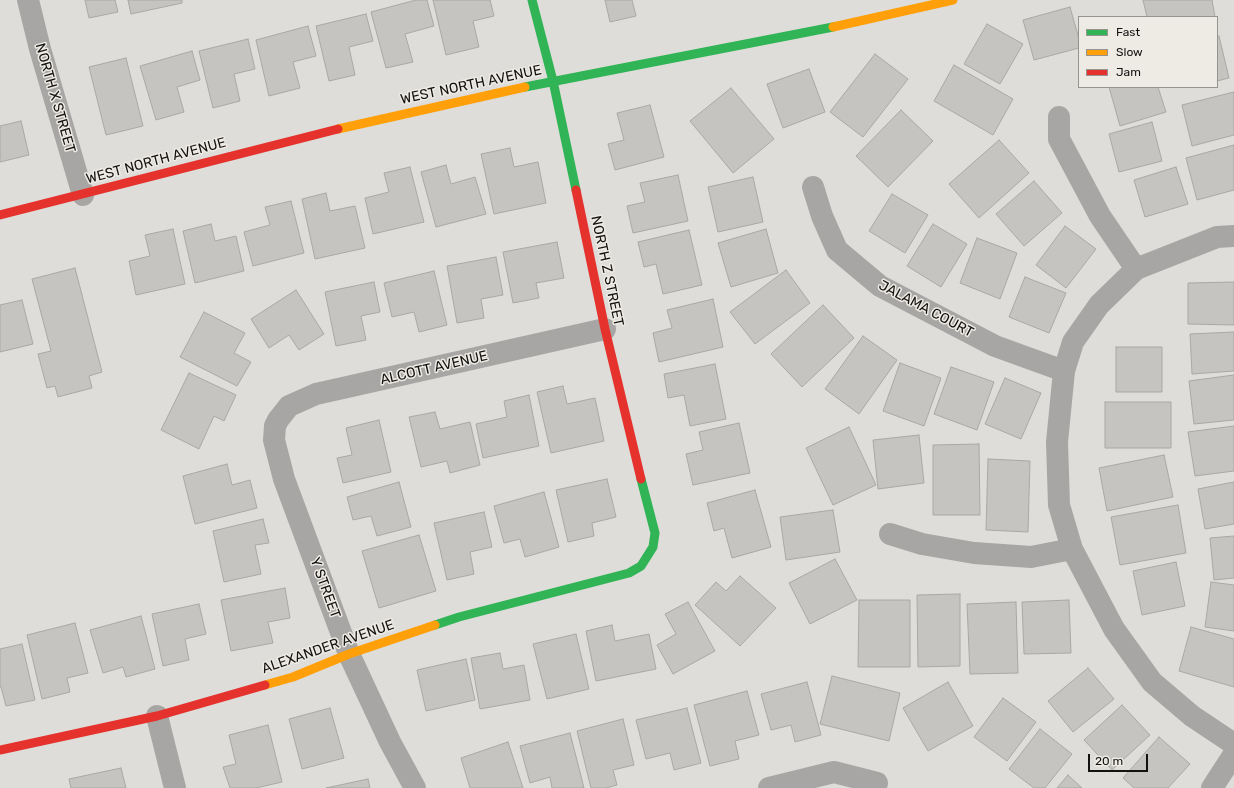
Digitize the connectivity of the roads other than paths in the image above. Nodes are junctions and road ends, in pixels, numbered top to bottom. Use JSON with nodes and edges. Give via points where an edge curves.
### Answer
{"nodes":[{"id":1,"x":28,"y":0,"type":"edge"},
{"id":2,"x":532,"y":0,"type":"edge"},
{"id":3,"x":953,"y":0,"type":"edge"},
{"id":4,"x":553,"y":81,"type":"junction"},
{"id":5,"x":1059,"y":117,"type":"dead end"},
{"id":6,"x":813,"y":187,"type":"dead end"},
{"id":7,"x":83,"y":195,"type":"junction"},
{"id":8,"x":0,"y":215,"type":"edge"},
{"id":9,"x":1234,"y":236,"type":"edge"},
{"id":10,"x":1136,"y":269,"type":"junction"},
{"id":11,"x":605,"y":329,"type":"junction"},
{"id":12,"x":1064,"y":371,"type":"junction"},
{"id":13,"x":275,"y":426,"type":"joint"},
{"id":14,"x":890,"y":534,"type":"dead end"},
{"id":15,"x":653,"y":547,"type":"joint"},
{"id":16,"x":1072,"y":549,"type":"junction"},
{"id":17,"x":349,"y":654,"type":"junction"},
{"id":18,"x":157,"y":716,"type":"junction"},
{"id":19,"x":1234,"y":744,"type":"edge"},
{"id":20,"x":0,"y":750,"type":"edge"},
{"id":21,"x":1234,"y":754,"type":"edge"},
{"id":22,"x":877,"y":783,"type":"dead end"},
{"id":23,"x":175,"y":788,"type":"edge"},
{"id":24,"x":415,"y":788,"type":"edge"},
{"id":25,"x":769,"y":788,"type":"edge"},
{"id":26,"x":1212,"y":788,"type":"edge"}],
"edges":[{"from":1,"to":7,"type":"street","name":"NORTH X STREET"},
{"from":2,"to":4,"type":"street","name":"NORTH Z STREET"},
{"from":3,"to":4,"type":"street","name":"WEST NORTH AVENUE","via":[[858,22]]},
{"from":4,"to":7,"type":"street","name":"WEST NORTH AVENUE","via":[[328,131]]},
{"from":4,"to":11,"type":"street","name":"NORTH Z STREET"},
{"from":5,"to":10,"type":"street","via":[[1059,139],[1100,216]]},
{"from":6,"to":12,"type":"street","name":"JALAMA COURT","via":[[822,216],[838,250],[880,286],[995,346]]},
{"from":7,"to":8,"type":"street","name":"WEST NORTH AVENUE"},
{"from":9,"to":10,"type":"street","via":[[1218,237]]},
{"from":10,"to":12,"type":"street","via":[[1099,304],[1073,342]]},
{"from":11,"to":13,"type":"street","name":"ALCOTT AVENUE","via":[[316,394],[290,406]]},
{"from":11,"to":15,"type":"street","name":"NORTH Z STREET","via":[[655,533]]},
{"from":12,"to":16,"type":"street","via":[[1058,442],[1059,506]]},
{"from":13,"to":17,"type":"street","name":"Y STREET","via":[[274,440],[284,479]]},
{"from":14,"to":16,"type":"street","via":[[922,544],[974,553],[1031,557]]},
{"from":15,"to":17,"type":"street","name":"ALEXANDER AVENUE","via":[[641,566],[629,573],[459,617]]},
{"from":16,"to":19,"type":"street","via":[[1114,629],[1152,682],[1192,716]]},
{"from":17,"to":18,"type":"street","name":"ALEXANDER AVENUE","via":[[293,677]]},
{"from":17,"to":24,"type":"street","name":"Y STREET","via":[[390,742]]},
{"from":18,"to":20,"type":"street","name":"ALEXANDER AVENUE"},
{"from":18,"to":23,"type":"street"},
{"from":21,"to":26,"type":"street"},
{"from":22,"to":25,"type":"street","via":[[834,772]]}]}
